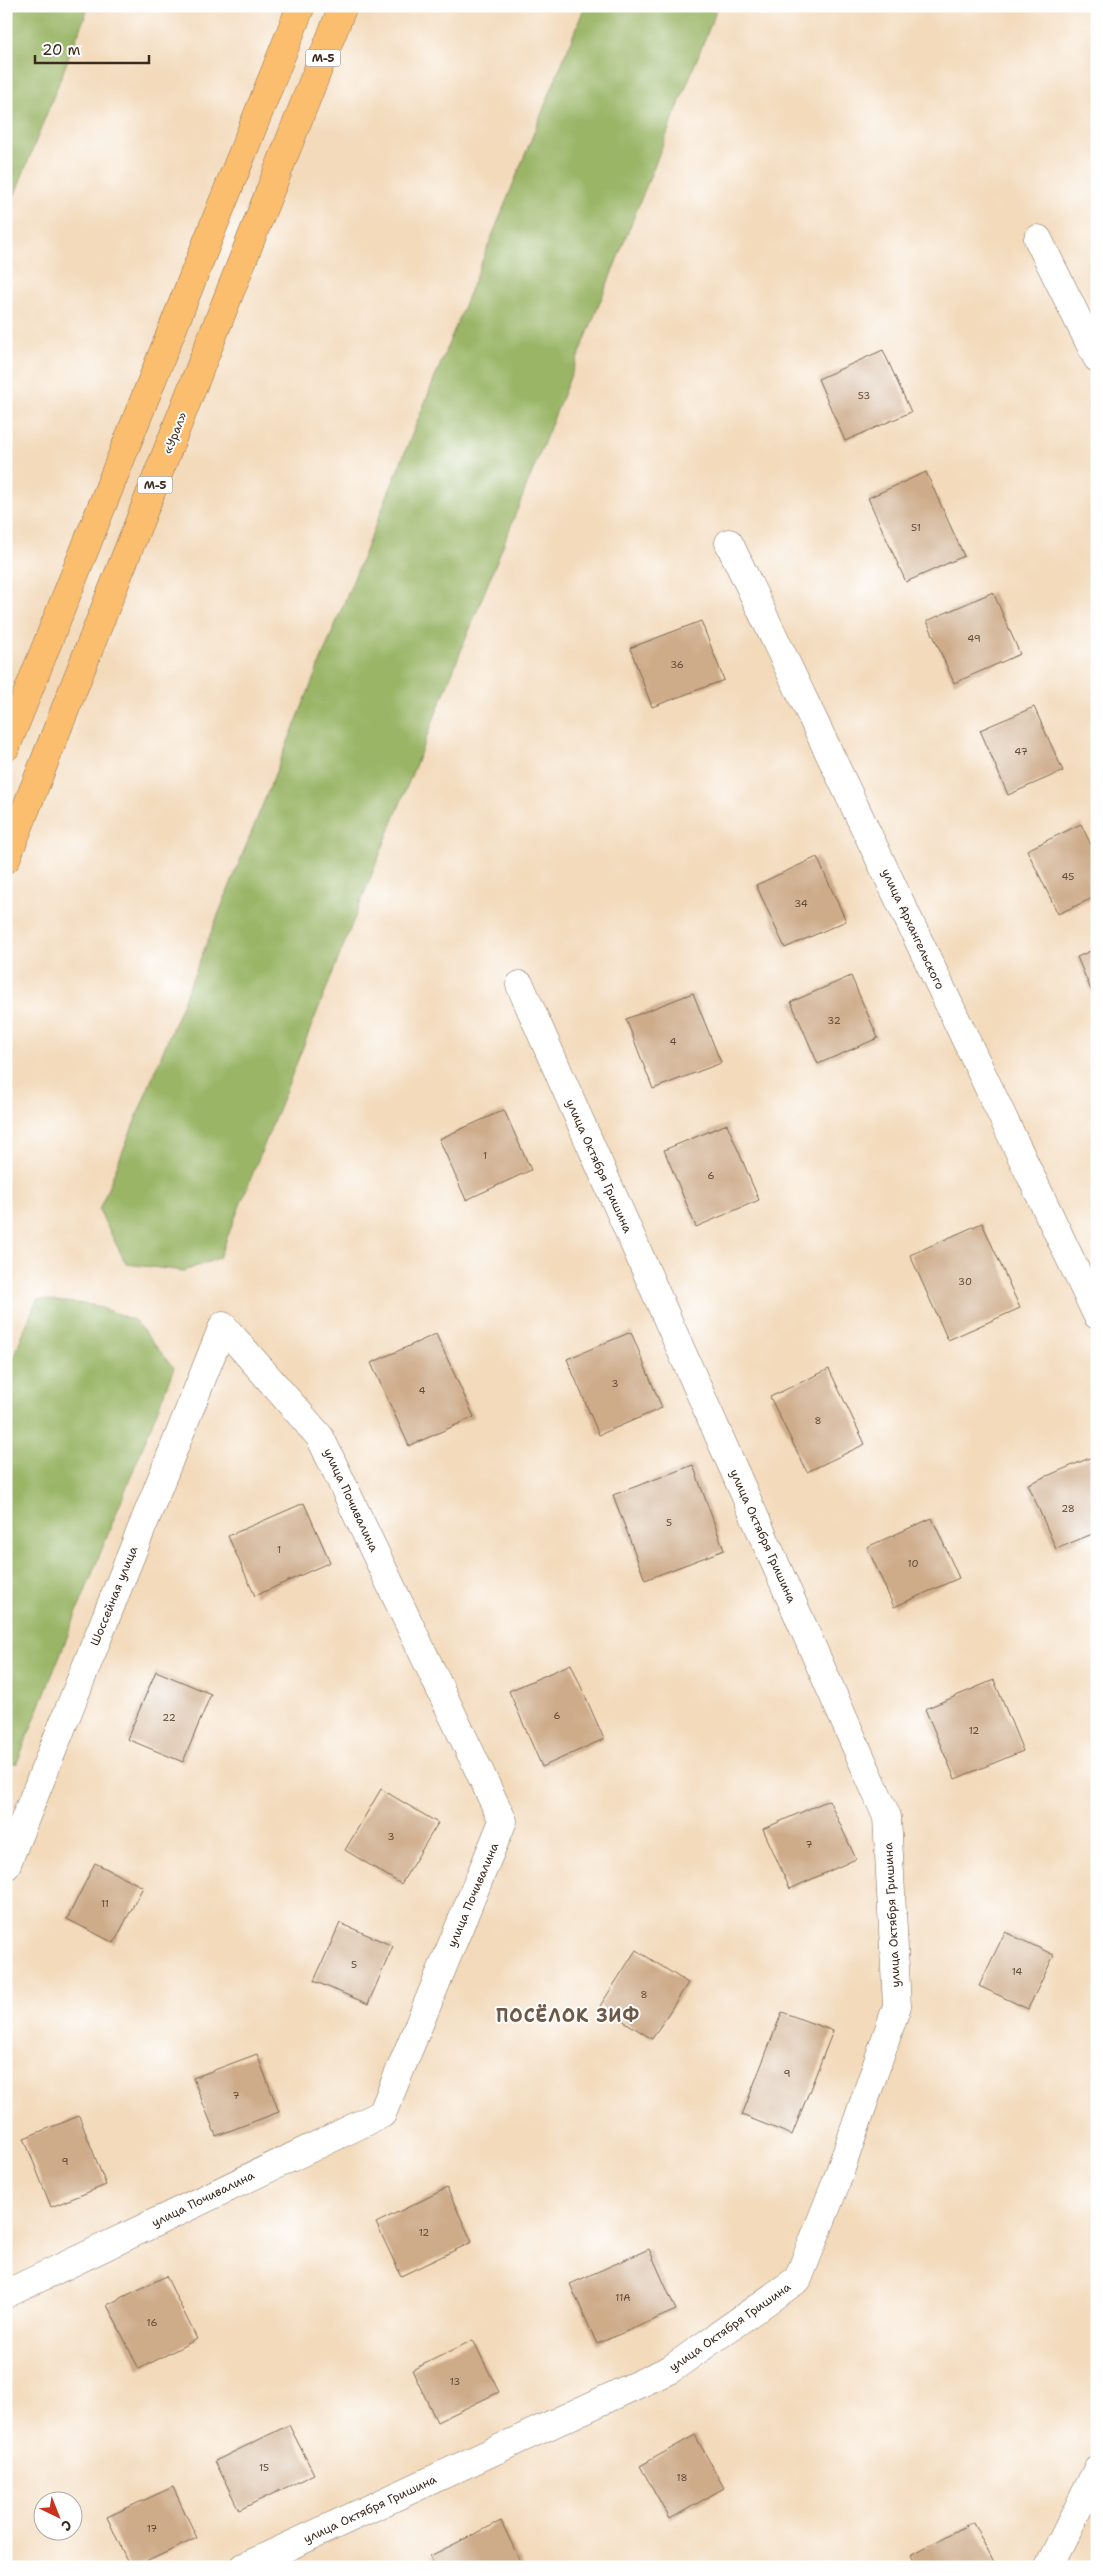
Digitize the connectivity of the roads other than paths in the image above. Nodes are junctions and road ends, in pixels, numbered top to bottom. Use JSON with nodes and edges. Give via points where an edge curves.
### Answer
{"nodes":[{"id":1,"x":300,"y":6,"type":"edge"},
{"id":2,"x":343,"y":6,"type":"edge"},
{"id":3,"x":1038,"y":239,"type":"dead end"},
{"id":4,"x":1097,"y":358,"type":"edge"},
{"id":5,"x":729,"y":543,"type":"dead end"},
{"id":6,"x":6,"y":747,"type":"edge"},
{"id":7,"x":6,"y":859,"type":"edge"},
{"id":8,"x":520,"y":984,"type":"dead end"},
{"id":9,"x":1097,"y":1314,"type":"edge"},
{"id":10,"x":223,"y":1326,"type":"joint"},
{"id":11,"x":6,"y":1866,"type":"edge"},
{"id":12,"x":6,"y":2294,"type":"edge"},
{"id":13,"x":1097,"y":2470,"type":"edge"},
{"id":14,"x":244,"y":2567,"type":"edge"},
{"id":15,"x":1049,"y":2567,"type":"edge"}],
"edges":[{"from":1,"to":6,"type":"highway"},
{"from":2,"to":7,"type":"highway","name":"«Урал»","number":"М-5"},
{"from":3,"to":4,"type":"street"},
{"from":5,"to":9,"type":"street","name":"улица Архангельского"},
{"from":8,"to":14,"type":"street","name":"улица Октября Гришина","via":[[887,1817],[897,2006],[836,2183],[798,2279],[671,2369]]},
{"from":10,"to":11,"type":"street","name":"Шоссейная улица"},
{"from":10,"to":12,"type":"street","name":"улица Почивалина","via":[[320,1437],[503,1821],[382,2114]]},
{"from":13,"to":15,"type":"street"}]}
